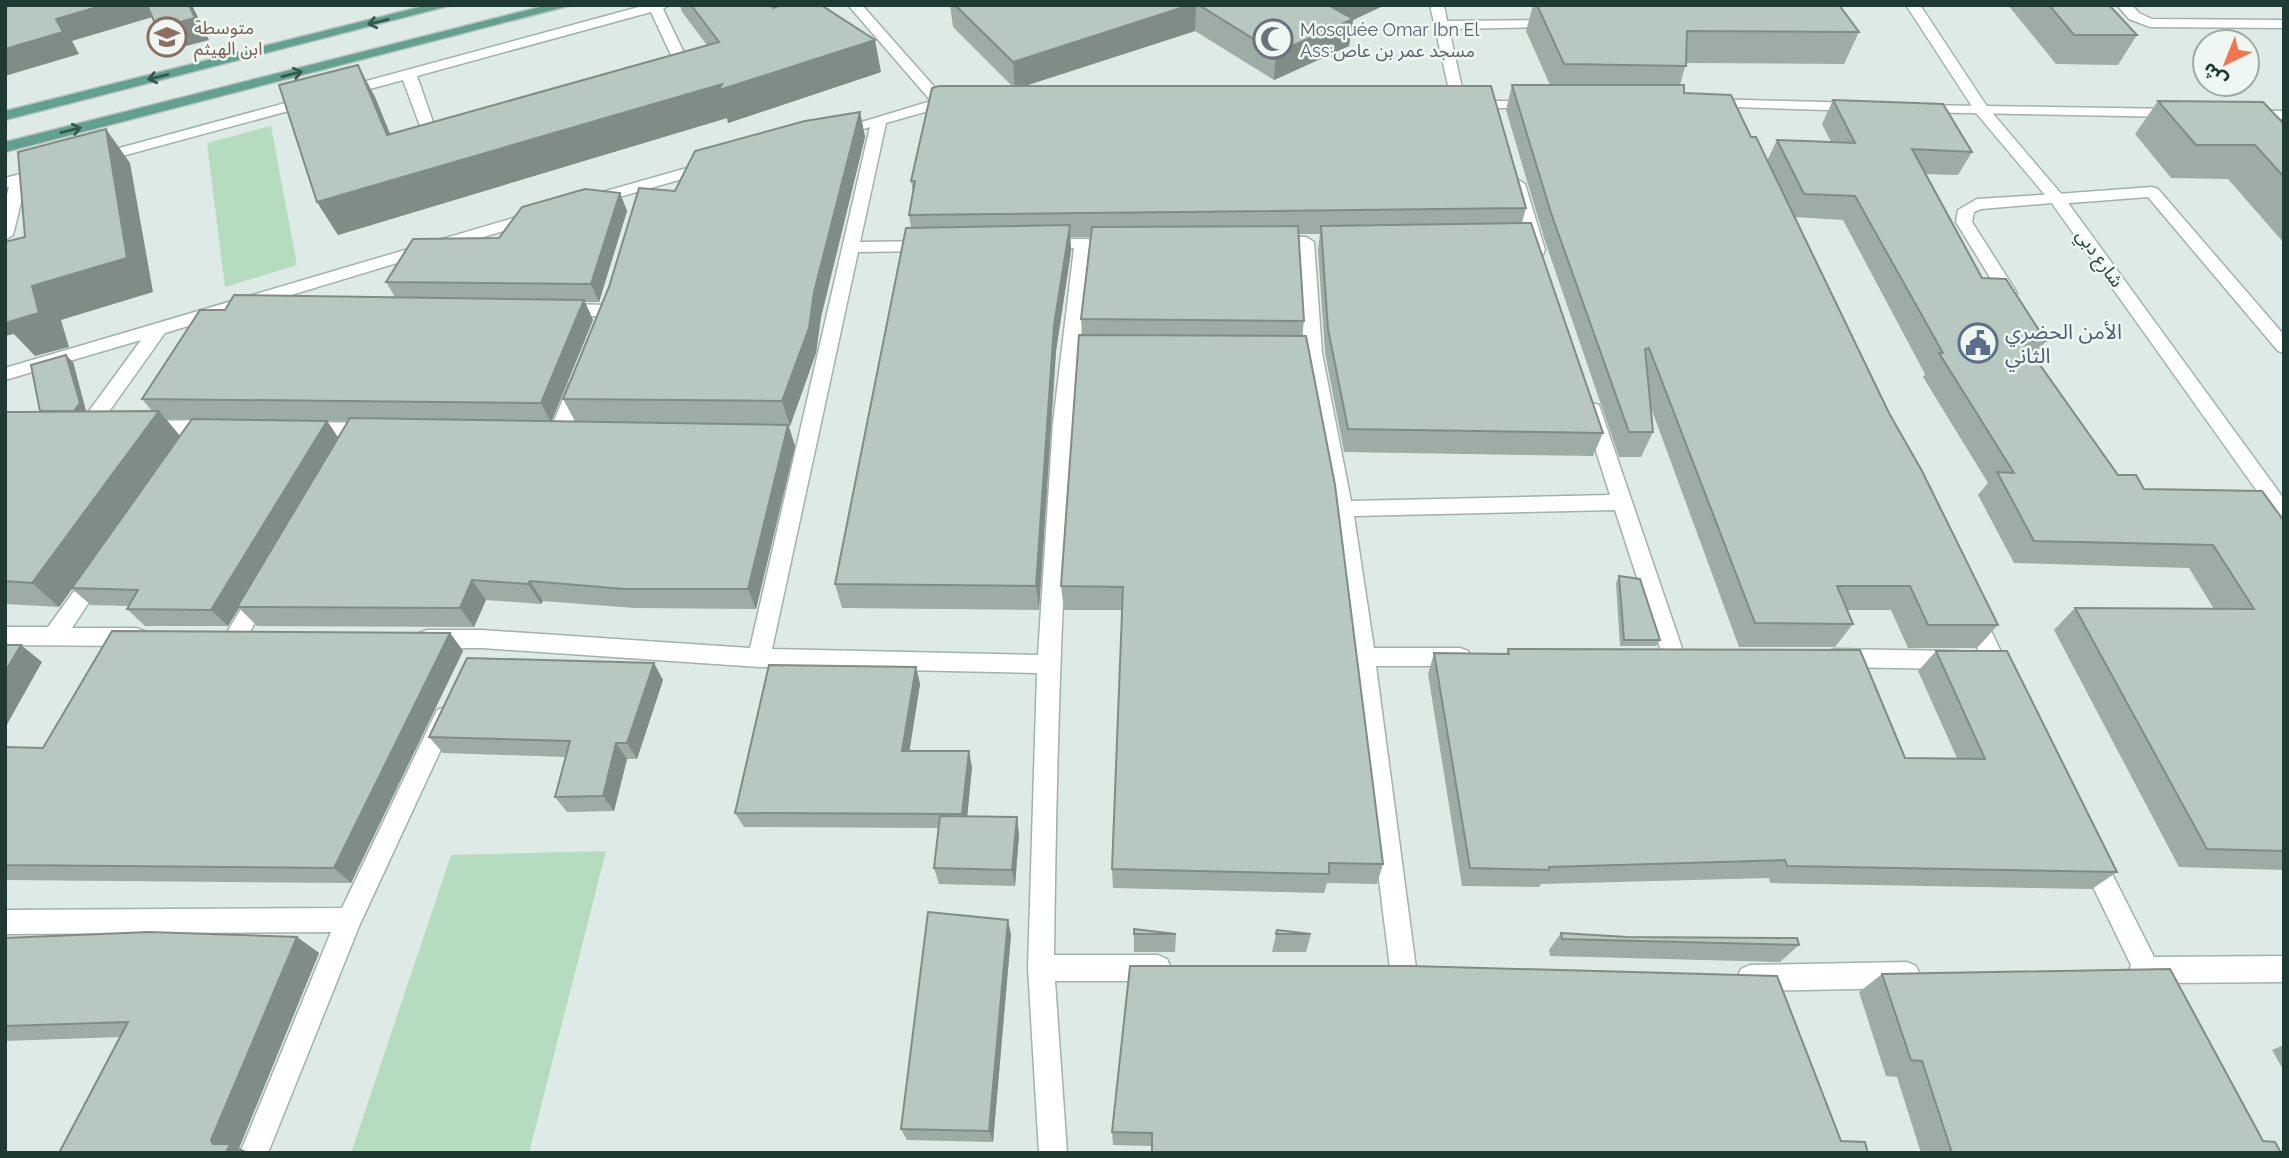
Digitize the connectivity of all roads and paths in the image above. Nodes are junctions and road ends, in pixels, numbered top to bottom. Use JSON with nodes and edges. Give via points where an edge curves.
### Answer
{"nodes":[{"id":1,"x":445,"y":5,"type":"edge"},
{"id":2,"x":565,"y":5,"type":"edge"},
{"id":3,"x":855,"y":5,"type":"edge"},
{"id":4,"x":1437,"y":5,"type":"edge"},
{"id":5,"x":1913,"y":5,"type":"edge"},
{"id":6,"x":2124,"y":5,"type":"edge"},
{"id":7,"x":659,"y":6,"type":"edge"},
{"id":8,"x":1570,"y":22,"type":"edge"},
{"id":9,"x":1441,"y":24,"type":"junction"},
{"id":10,"x":2284,"y":24,"type":"edge"},
{"id":11,"x":409,"y":75,"type":"junction"},
{"id":12,"x":647,"y":82,"type":"edge"},
{"id":13,"x":940,"y":103,"type":"junction"},
{"id":14,"x":968,"y":103,"type":"edge"},
{"id":15,"x":1699,"y":103,"type":"edge"},
{"id":16,"x":1726,"y":103,"type":"junction"},
{"id":17,"x":1549,"y":104,"type":"edge"},
{"id":18,"x":1874,"y":108,"type":"edge"},
{"id":19,"x":1901,"y":109,"type":"edge"},
{"id":20,"x":1982,"y":111,"type":"junction"},
{"id":21,"x":2188,"y":114,"type":"edge"},
{"id":22,"x":2229,"y":114,"type":"edge"},
{"id":23,"x":2284,"y":114,"type":"edge"},
{"id":24,"x":5,"y":116,"type":"edge"},
{"id":25,"x":879,"y":121,"type":"junction"},
{"id":26,"x":1738,"y":128,"type":"edge"},
{"id":27,"x":461,"y":134,"type":"edge"},
{"id":28,"x":827,"y":135,"type":"edge"},
{"id":29,"x":5,"y":147,"type":"edge"},
{"id":30,"x":85,"y":162,"type":"edge"},
{"id":31,"x":724,"y":163,"type":"edge"},
{"id":32,"x":58,"y":169,"type":"edge"},
{"id":33,"x":1514,"y":172,"type":"edge"},
{"id":34,"x":12,"y":181,"type":"edge"},
{"id":35,"x":646,"y":184,"type":"junction"},
{"id":36,"x":2057,"y":199,"type":"junction"},
{"id":37,"x":581,"y":203,"type":"edge"},
{"id":38,"x":638,"y":209,"type":"edge"},
{"id":39,"x":555,"y":210,"type":"edge"},
{"id":40,"x":5,"y":235,"type":"edge"},
{"id":41,"x":1250,"y":242,"type":"edge"},
{"id":42,"x":1014,"y":244,"type":"edge"},
{"id":43,"x":960,"y":245,"type":"edge"},
{"id":44,"x":849,"y":247,"type":"junction"},
{"id":45,"x":1542,"y":265,"type":"edge"},
{"id":46,"x":2008,"y":293,"type":"edge"},
{"id":47,"x":227,"y":306,"type":"junction"},
{"id":48,"x":295,"y":307,"type":"edge"},
{"id":49,"x":540,"y":310,"type":"edge"},
{"id":50,"x":159,"y":328,"type":"junction"},
{"id":51,"x":598,"y":335,"type":"edge"},
{"id":52,"x":2284,"y":347,"type":"edge"},
{"id":53,"x":1068,"y":351,"type":"junction"},
{"id":54,"x":1095,"y":351,"type":"edge"},
{"id":55,"x":584,"y":371,"type":"edge"},
{"id":56,"x":5,"y":374,"type":"edge"},
{"id":57,"x":1588,"y":397,"type":"edge"},
{"id":58,"x":201,"y":427,"type":"junction"},
{"id":59,"x":227,"y":428,"type":"edge"},
{"id":60,"x":279,"y":429,"type":"edge"},
{"id":61,"x":357,"y":430,"type":"junction"},
{"id":62,"x":384,"y":430,"type":"edge"},
{"id":63,"x":560,"y":431,"type":"edge"},
{"id":64,"x":782,"y":435,"type":"edge"},
{"id":65,"x":810,"y":436,"type":"junction"},
{"id":66,"x":186,"y":449,"type":"edge"},
{"id":67,"x":344,"y":453,"type":"edge"},
{"id":68,"x":1624,"y":502,"type":"junction"},
{"id":69,"x":1343,"y":509,"type":"junction"},
{"id":70,"x":2284,"y":514,"type":"edge"},
{"id":71,"x":108,"y":559,"type":"edge"},
{"id":72,"x":276,"y":569,"type":"edge"},
{"id":73,"x":1964,"y":598,"type":"edge"},
{"id":74,"x":5,"y":636,"type":"edge"},
{"id":75,"x":53,"y":637,"type":"junction"},
{"id":76,"x":151,"y":638,"type":"edge"},
{"id":77,"x":263,"y":638,"type":"edge"},
{"id":78,"x":413,"y":639,"type":"edge"},
{"id":79,"x":482,"y":639,"type":"junction"},
{"id":80,"x":1364,"y":657,"type":"junction"},
{"id":81,"x":1485,"y":657,"type":"edge"},
{"id":82,"x":1647,"y":657,"type":"edge"},
{"id":83,"x":759,"y":658,"type":"junction"},
{"id":84,"x":1813,"y":658,"type":"edge"},
{"id":85,"x":1994,"y":660,"type":"junction"},
{"id":86,"x":470,"y":664,"type":"edge"},
{"id":87,"x":1046,"y":664,"type":"junction"},
{"id":88,"x":2012,"y":697,"type":"edge"},
{"id":89,"x":453,"y":700,"type":"edge"},
{"id":90,"x":2080,"y":834,"type":"edge"},
{"id":91,"x":349,"y":920,"type":"junction"},
{"id":92,"x":5,"y":922,"type":"edge"},
{"id":93,"x":1041,"y":968,"type":"junction"},
{"id":94,"x":1180,"y":968,"type":"edge"},
{"id":95,"x":1375,"y":968,"type":"edge"},
{"id":96,"x":1402,"y":968,"type":"junction"},
{"id":97,"x":1430,"y":968,"type":"edge"},
{"id":98,"x":2284,"y":969,"type":"edge"},
{"id":99,"x":2147,"y":970,"type":"junction"},
{"id":100,"x":2120,"y":971,"type":"edge"},
{"id":101,"x":1930,"y":975,"type":"edge"},
{"id":102,"x":1727,"y":977,"type":"edge"},
{"id":103,"x":2160,"y":995,"type":"edge"},
{"id":104,"x":254,"y":1153,"type":"edge"},
{"id":105,"x":1053,"y":1153,"type":"edge"}],
"edges":[{"from":1,"to":24,"type":"main road","one_way":true},
{"from":29,"to":2,"type":"main road","one_way":true},
{"from":3,"to":13,"type":"street"},
{"from":4,"to":9,"type":"street"},
{"from":5,"to":20,"type":"street","name":"شارع دبي"},
{"from":6,"to":10,"type":"street","via":[[2150,23]]},
{"from":7,"to":11,"type":"street"},
{"from":7,"to":12,"type":"street","via":[[679,57],[675,67]]},
{"from":8,"to":9,"type":"street"},
{"from":9,"to":17,"type":"street","via":[[1451,105],[1496,112]]},
{"from":11,"to":27,"type":"street","via":[[428,131],[448,137]]},
{"from":11,"to":30,"type":"street"},
{"from":13,"to":14,"type":"street"},
{"from":13,"to":25,"type":"street"},
{"from":15,"to":16,"type":"street"},
{"from":16,"to":18,"type":"street"},
{"from":16,"to":26,"type":"street"},
{"from":19,"to":20,"type":"street"},
{"from":20,"to":21,"type":"street"},
{"from":20,"to":36,"type":"street","name":"شارع دبي"},
{"from":22,"to":23,"type":"street"},
{"from":25,"to":28,"type":"street"},
{"from":25,"to":44,"type":"street"},
{"from":31,"to":35,"type":"street"},
{"from":32,"to":34,"type":"street"},
{"from":33,"to":45,"type":"street","via":[[1527,239]]},
{"from":34,"to":40,"type":"street"},
{"from":35,"to":37,"type":"street"},
{"from":35,"to":38,"type":"street"},
{"from":36,"to":46,"type":"street","via":[[1977,204],[1966,210],[1964,222]]},
{"from":36,"to":52,"type":"street","via":[[2152,192]]},
{"from":36,"to":70,"type":"street","name":"شارع دبي"},
{"from":39,"to":47,"type":"street"},
{"from":41,"to":69,"type":"street","via":[[1312,242],[1306,353]]},
{"from":42,"to":53,"type":"street","via":[[1090,243]]},
{"from":43,"to":44,"type":"street"},
{"from":44,"to":65,"type":"street"},
{"from":47,"to":48,"type":"street"},
{"from":47,"to":50,"type":"street"},
{"from":49,"to":51,"type":"street","via":[[610,304]]},
{"from":50,"to":56,"type":"street"},
{"from":50,"to":58,"type":"street","via":[[79,429]]},
{"from":53,"to":54,"type":"street"},
{"from":53,"to":87,"type":"street"},
{"from":55,"to":63,"type":"street"},
{"from":57,"to":68,"type":"street"},
{"from":58,"to":59,"type":"street"},
{"from":58,"to":66,"type":"street"},
{"from":60,"to":61,"type":"street"},
{"from":61,"to":62,"type":"street"},
{"from":61,"to":67,"type":"street"},
{"from":64,"to":65,"type":"street"},
{"from":65,"to":83,"type":"street"},
{"from":68,"to":69,"type":"street"},
{"from":68,"to":82,"type":"street","via":[[1681,657]]},
{"from":69,"to":80,"type":"street"},
{"from":71,"to":75,"type":"street"},
{"from":72,"to":77,"type":"street","via":[[228,638]]},
{"from":73,"to":85,"type":"street"},
{"from":74,"to":75,"type":"street"},
{"from":75,"to":76,"type":"street"},
{"from":78,"to":79,"type":"street"},
{"from":79,"to":83,"type":"street"},
{"from":79,"to":86,"type":"street"},
{"from":80,"to":81,"type":"street"},
{"from":80,"to":96,"type":"street"},
{"from":83,"to":87,"type":"street"},
{"from":84,"to":85,"type":"street"},
{"from":85,"to":88,"type":"street"},
{"from":87,"to":93,"type":"street"},
{"from":89,"to":91,"type":"street"},
{"from":90,"to":99,"type":"street"},
{"from":91,"to":92,"type":"street"},
{"from":91,"to":104,"type":"street"},
{"from":93,"to":94,"type":"street"},
{"from":93,"to":105,"type":"street"},
{"from":95,"to":96,"type":"street"},
{"from":96,"to":97,"type":"street"},
{"from":98,"to":99,"type":"street"},
{"from":99,"to":100,"type":"street"},
{"from":99,"to":103,"type":"street"},
{"from":101,"to":102,"type":"street","via":[[1772,991]]}]}
